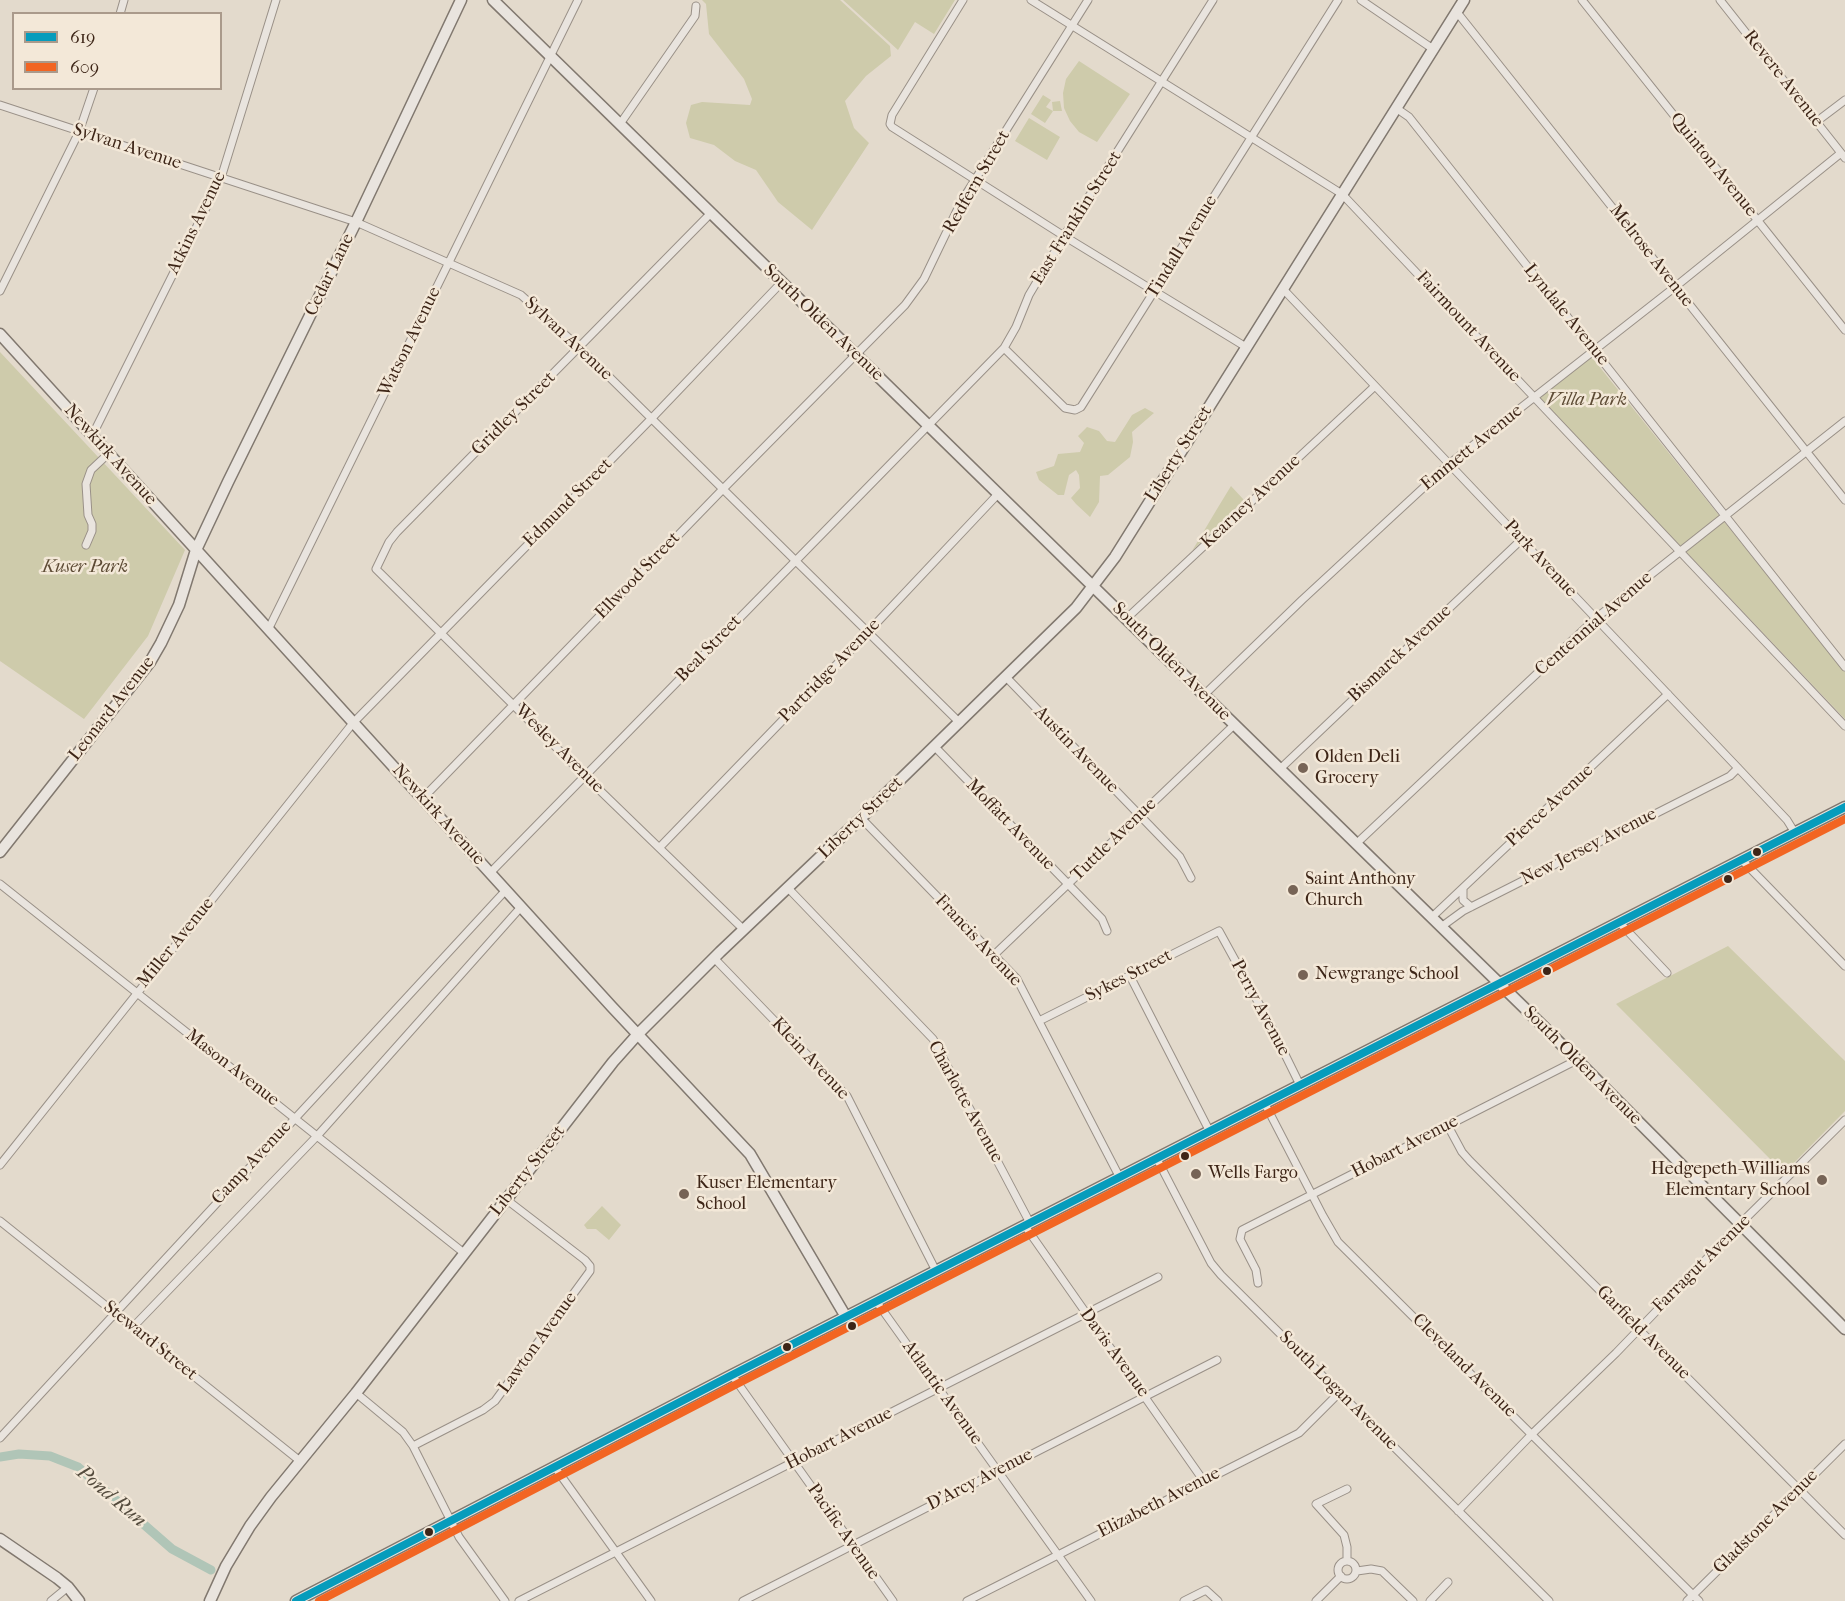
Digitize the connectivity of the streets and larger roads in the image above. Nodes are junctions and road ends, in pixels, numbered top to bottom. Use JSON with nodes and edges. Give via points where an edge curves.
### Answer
{"nodes":[{"id":1,"x":276,"y":0,"type":"edge"},
{"id":2,"x":461,"y":0,"type":"edge"},
{"id":3,"x":494,"y":0,"type":"edge"},
{"id":4,"x":578,"y":0,"type":"edge"},
{"id":5,"x":963,"y":0,"type":"edge"},
{"id":6,"x":1031,"y":0,"type":"edge"},
{"id":7,"x":1088,"y":0,"type":"edge"},
{"id":8,"x":1213,"y":0,"type":"edge"},
{"id":9,"x":1338,"y":0,"type":"edge"},
{"id":10,"x":1361,"y":0,"type":"edge"},
{"id":11,"x":1464,"y":0,"type":"edge"},
{"id":12,"x":1582,"y":0,"type":"edge"},
{"id":13,"x":1720,"y":0,"type":"edge"},
{"id":14,"x":696,"y":6,"type":"dead end"},
{"id":15,"x":1456,"y":11,"type":"junction"},
{"id":16,"x":1072,"y":26,"type":"junction"},
{"id":17,"x":1433,"y":49,"type":"junction"},
{"id":18,"x":551,"y":55,"type":"junction"},
{"id":19,"x":1162,"y":81,"type":"junction"},
{"id":20,"x":93,"y":90,"type":"edge"},
{"id":21,"x":1845,"y":100,"type":"edge"},
{"id":22,"x":0,"y":105,"type":"edge"},
{"id":23,"x":1396,"y":108,"type":"junction"},
{"id":24,"x":1816,"y":122,"type":"junction"},
{"id":25,"x":620,"y":124,"type":"junction"},
{"id":26,"x":79,"y":132,"type":"junction"},
{"id":27,"x":1251,"y":138,"type":"junction"},
{"id":28,"x":1843,"y":155,"type":"edge"},
{"id":29,"x":221,"y":178,"type":"junction"},
{"id":30,"x":976,"y":180,"type":"junction"},
{"id":31,"x":1342,"y":194,"type":"junction"},
{"id":32,"x":711,"y":213,"type":"junction"},
{"id":33,"x":1757,"y":220,"type":"junction"},
{"id":34,"x":356,"y":222,"type":"junction"},
{"id":35,"x":1064,"y":236,"type":"junction"},
{"id":36,"x":449,"y":263,"type":"junction"},
{"id":37,"x":782,"y":282,"type":"junction"},
{"id":38,"x":1675,"y":287,"type":"junction"},
{"id":39,"x":1282,"y":289,"type":"junction"},
{"id":40,"x":0,"y":291,"type":"edge"},
{"id":41,"x":1154,"y":292,"type":"junction"},
{"id":42,"x":1845,"y":330,"type":"edge"},
{"id":43,"x":0,"y":334,"type":"edge"},
{"id":44,"x":1246,"y":347,"type":"junction"},
{"id":45,"x":580,"y":348,"type":"junction"},
{"id":46,"x":1004,"y":348,"type":"junction"},
{"id":47,"x":1593,"y":350,"type":"junction"},
{"id":48,"x":855,"y":354,"type":"junction"},
{"id":49,"x":1375,"y":386,"type":"junction"},
{"id":50,"x":1534,"y":397,"type":"junction"},
{"id":51,"x":651,"y":419,"type":"junction"},
{"id":52,"x":1845,"y":421,"type":"edge"},
{"id":53,"x":928,"y":424,"type":"junction"},
{"id":54,"x":92,"y":436,"type":"junction"},
{"id":55,"x":1806,"y":451,"type":"junction"},
{"id":56,"x":108,"y":454,"type":"junction"},
{"id":57,"x":1449,"y":464,"type":"junction"},
{"id":58,"x":723,"y":489,"type":"junction"},
{"id":59,"x":999,"y":494,"type":"junction"},
{"id":60,"x":1845,"y":500,"type":"edge"},
{"id":61,"x":1725,"y":515,"type":"junction"},
{"id":62,"x":1521,"y":540,"type":"junction"},
{"id":63,"x":86,"y":545,"type":"dead end"},
{"id":64,"x":196,"y":550,"type":"junction"},
{"id":65,"x":1680,"y":551,"type":"junction"},
{"id":66,"x":795,"y":560,"type":"junction"},
{"id":67,"x":376,"y":569,"type":"joint"},
{"id":68,"x":1094,"y":586,"type":"junction"},
{"id":69,"x":1127,"y":618,"type":"junction"},
{"id":70,"x":1596,"y":618,"type":"junction"},
{"id":71,"x":268,"y":630,"type":"junction"},
{"id":72,"x":440,"y":632,"type":"junction"},
{"id":73,"x":868,"y":632,"type":"junction"},
{"id":74,"x":1845,"y":667,"type":"edge"},
{"id":75,"x":1006,"y":677,"type":"junction"},
{"id":76,"x":1204,"y":694,"type":"junction"},
{"id":77,"x":1668,"y":694,"type":"junction"},
{"id":78,"x":514,"y":704,"type":"junction"},
{"id":79,"x":353,"y":723,"type":"junction"},
{"id":80,"x":960,"y":723,"type":"junction"},
{"id":81,"x":1234,"y":725,"type":"junction"},
{"id":82,"x":1845,"y":726,"type":"edge"},
{"id":83,"x":935,"y":747,"type":"junction"},
{"id":84,"x":1738,"y":768,"type":"junction"},
{"id":85,"x":1280,"y":769,"type":"junction"},
{"id":86,"x":585,"y":776,"type":"junction"},
{"id":87,"x":423,"y":798,"type":"junction"},
{"id":88,"x":1845,"y":807,"type":"edge"},
{"id":89,"x":1140,"y":815,"type":"junction"},
{"id":90,"x":861,"y":818,"type":"junction"},
{"id":91,"x":1796,"y":832,"type":"junction"},
{"id":92,"x":1357,"y":843,"type":"junction"},
{"id":93,"x":660,"y":847,"type":"junction"},
{"id":94,"x":0,"y":852,"type":"edge"},
{"id":95,"x":1742,"y":860,"type":"junction"},
{"id":96,"x":490,"y":873,"type":"junction"},
{"id":97,"x":1191,"y":878,"type":"dead end"},
{"id":98,"x":0,"y":884,"type":"edge"},
{"id":99,"x":1067,"y":884,"type":"junction"},
{"id":100,"x":787,"y":887,"type":"junction"},
{"id":101,"x":1463,"y":888,"type":"junction"},
{"id":102,"x":506,"y":890,"type":"junction"},
{"id":103,"x":521,"y":907,"type":"junction"},
{"id":104,"x":1471,"y":907,"type":"junction"},
{"id":105,"x":1431,"y":918,"type":"junction"},
{"id":106,"x":1620,"y":923,"type":"junction"},
{"id":107,"x":1441,"y":927,"type":"junction"},
{"id":108,"x":743,"y":929,"type":"junction"},
{"id":109,"x":1107,"y":931,"type":"dead end"},
{"id":110,"x":1219,"y":931,"type":"joint"},
{"id":111,"x":994,"y":955,"type":"junction"},
{"id":112,"x":714,"y":958,"type":"junction"},
{"id":113,"x":1845,"y":966,"type":"edge"},
{"id":114,"x":1667,"y":973,"type":"dead end"},
{"id":115,"x":1130,"y":976,"type":"junction"},
{"id":116,"x":1498,"y":984,"type":"junction"},
{"id":117,"x":137,"y":992,"type":"junction"},
{"id":118,"x":1039,"y":1021,"type":"junction"},
{"id":119,"x":638,"y":1034,"type":"junction"},
{"id":120,"x":1577,"y":1060,"type":"junction"},
{"id":121,"x":1300,"y":1085,"type":"junction"},
{"id":122,"x":1265,"y":1104,"type":"junction"},
{"id":123,"x":294,"y":1118,"type":"junction"},
{"id":124,"x":1845,"y":1120,"type":"edge"},
{"id":125,"x":1448,"y":1126,"type":"junction"},
{"id":126,"x":1210,"y":1132,"type":"junction"},
{"id":127,"x":318,"y":1135,"type":"junction"},
{"id":128,"x":1157,"y":1159,"type":"junction"},
{"id":129,"x":0,"y":1165,"type":"edge"},
{"id":130,"x":1120,"y":1178,"type":"junction"},
{"id":131,"x":1313,"y":1196,"type":"junction"},
{"id":132,"x":507,"y":1200,"type":"junction"},
{"id":133,"x":0,"y":1221,"type":"edge"},
{"id":134,"x":1027,"y":1224,"type":"junction"},
{"id":135,"x":1740,"y":1224,"type":"junction"},
{"id":136,"x":464,"y":1253,"type":"junction"},
{"id":137,"x":936,"y":1271,"type":"junction"},
{"id":138,"x":1158,"y":1277,"type":"dead end"},
{"id":139,"x":1258,"y":1283,"type":"dead end"},
{"id":140,"x":876,"y":1301,"type":"junction"},
{"id":141,"x":114,"y":1312,"type":"junction"},
{"id":142,"x":1086,"y":1314,"type":"junction"},
{"id":143,"x":846,"y":1317,"type":"junction"},
{"id":144,"x":133,"y":1327,"type":"junction"},
{"id":145,"x":1638,"y":1328,"type":"junction"},
{"id":146,"x":1845,"y":1329,"type":"edge"},
{"id":147,"x":1217,"y":1360,"type":"dead end"},
{"id":148,"x":732,"y":1375,"type":"junction"},
{"id":149,"x":938,"y":1388,"type":"junction"},
{"id":150,"x":1340,"y":1392,"type":"junction"},
{"id":151,"x":356,"y":1393,"type":"junction"},
{"id":152,"x":1146,"y":1397,"type":"junction"},
{"id":153,"x":1532,"y":1434,"type":"junction"},
{"id":154,"x":0,"y":1438,"type":"edge"},
{"id":155,"x":1845,"y":1444,"type":"edge"},
{"id":156,"x":413,"y":1446,"type":"junction"},
{"id":157,"x":300,"y":1461,"type":"junction"},
{"id":158,"x":794,"y":1462,"type":"junction"},
{"id":159,"x":554,"y":1466,"type":"junction"},
{"id":160,"x":998,"y":1471,"type":"junction"},
{"id":161,"x":1203,"y":1480,"type":"junction"},
{"id":162,"x":1347,"y":1489,"type":"dead end"},
{"id":163,"x":1799,"y":1489,"type":"junction"},
{"id":164,"x":1458,"y":1511,"type":"junction"},
{"id":165,"x":451,"y":1522,"type":"junction"},
{"id":166,"x":1845,"y":1535,"type":"edge"},
{"id":167,"x":0,"y":1539,"type":"edge"},
{"id":168,"x":853,"y":1545,"type":"junction"},
{"id":169,"x":616,"y":1552,"type":"junction"},
{"id":170,"x":1058,"y":1555,"type":"junction"},
{"id":171,"x":1347,"y":1561,"type":"junction"},
{"id":172,"x":1357,"y":1571,"type":"junction"},
{"id":173,"x":1341,"y":1576,"type":"junction"},
{"id":174,"x":1448,"y":1582,"type":"dead end"},
{"id":175,"x":68,"y":1587,"type":"junction"},
{"id":176,"x":1693,"y":1595,"type":"junction"},
{"id":177,"x":51,"y":1601,"type":"edge"},
{"id":178,"x":79,"y":1601,"type":"edge"},
{"id":179,"x":210,"y":1601,"type":"edge"},
{"id":180,"x":296,"y":1601,"type":"edge"},
{"id":181,"x":505,"y":1601,"type":"edge"},
{"id":182,"x":519,"y":1601,"type":"edge"},
{"id":183,"x":651,"y":1601,"type":"edge"},
{"id":184,"x":743,"y":1601,"type":"edge"},
{"id":185,"x":892,"y":1601,"type":"edge"},
{"id":186,"x":968,"y":1601,"type":"edge"},
{"id":187,"x":1091,"y":1601,"type":"edge"},
{"id":188,"x":1184,"y":1601,"type":"edge"},
{"id":189,"x":1218,"y":1601,"type":"edge"},
{"id":190,"x":1316,"y":1601,"type":"edge"},
{"id":191,"x":1413,"y":1601,"type":"edge"},
{"id":192,"x":1430,"y":1601,"type":"edge"},
{"id":193,"x":1549,"y":1601,"type":"edge"},
{"id":194,"x":1687,"y":1601,"type":"edge"},
{"id":195,"x":1699,"y":1601,"type":"edge"}],
"edges":[{"from":1,"to":29,"type":"street","name":"Atkins Avenue"},
{"from":2,"to":34,"type":"street","name":"Cedar Lane"},
{"from":3,"to":18,"type":"street","name":"South Olden Avenue"},
{"from":4,"to":18,"type":"street","name":"Watson Avenue"},
{"from":5,"to":30,"type":"street","via":[[890,124]]},
{"from":6,"to":16,"type":"street","name":"Fairmount Avenue"},
{"from":7,"to":16,"type":"street","name":"Redfern Street"},
{"from":8,"to":19,"type":"street","name":"East Franklin Street"},
{"from":9,"to":27,"type":"street","name":"Tindall Avenue"},
{"from":10,"to":17,"type":"street"},
{"from":11,"to":15,"type":"street","name":"Liberty Street"},
{"from":12,"to":33,"type":"street","name":"Quinton Avenue"},
{"from":13,"to":24,"type":"street","name":"Revere Avenue"},
{"from":14,"to":25,"type":"street","via":[[695,16]]},
{"from":15,"to":17,"type":"street","name":"Liberty Street"},
{"from":15,"to":38,"type":"street","name":"Melrose Avenue"},
{"from":16,"to":19,"type":"street","name":"Fairmount Avenue"},
{"from":16,"to":30,"type":"street","name":"Redfern Street"},
{"from":17,"to":23,"type":"street","name":"Liberty Street"},
{"from":18,"to":25,"type":"street","name":"South Olden Avenue"},
{"from":18,"to":36,"type":"street","name":"Watson Avenue"},
{"from":19,"to":27,"type":"street","name":"Fairmount Avenue"},
{"from":19,"to":35,"type":"street","name":"East Franklin Street"},
{"from":20,"to":26,"type":"street"},
{"from":21,"to":24,"type":"street"},
{"from":22,"to":26,"type":"street","name":"Sylvan Avenue"},
{"from":23,"to":31,"type":"street","name":"Liberty Street"},
{"from":23,"to":47,"type":"street","name":"Lyndale Avenue","via":[[1410,117]]},
{"from":24,"to":28,"type":"street","name":"Revere Avenue"},
{"from":25,"to":32,"type":"street","name":"South Olden Avenue"},
{"from":26,"to":29,"type":"street","name":"Sylvan Avenue"},
{"from":26,"to":40,"type":"street"},
{"from":27,"to":31,"type":"street","name":"Fairmount Avenue"},
{"from":27,"to":41,"type":"street","name":"Tindall Avenue"},
{"from":28,"to":33,"type":"street","name":"Emmett Avenue"},
{"from":29,"to":34,"type":"street","name":"Sylvan Avenue"},
{"from":29,"to":54,"type":"street","name":"Atkins Avenue"},
{"from":30,"to":35,"type":"street"},
{"from":30,"to":48,"type":"street","name":"Redfern Street","via":[[916,292]]},
{"from":31,"to":39,"type":"street","name":"Liberty Street"},
{"from":31,"to":50,"type":"street","name":"Fairmount Avenue"},
{"from":32,"to":37,"type":"street","name":"South Olden Avenue"},
{"from":32,"to":45,"type":"street","name":"Gridley Street"},
{"from":33,"to":38,"type":"street","name":"Emmett Avenue"},
{"from":33,"to":42,"type":"street","name":"Quinton Avenue"},
{"from":34,"to":36,"type":"street","name":"Sylvan Avenue"},
{"from":34,"to":64,"type":"street","name":"Cedar Lane"},
{"from":35,"to":41,"type":"street"},
{"from":35,"to":46,"type":"street","name":"East Franklin Street"},
{"from":36,"to":45,"type":"street","name":"Sylvan Avenue","via":[[521,295]]},
{"from":36,"to":71,"type":"street","name":"Watson Avenue"},
{"from":37,"to":48,"type":"street","name":"South Olden Avenue"},
{"from":37,"to":51,"type":"street","name":"Edmund Street"},
{"from":38,"to":47,"type":"street","name":"Emmett Avenue"},
{"from":38,"to":55,"type":"street","name":"Melrose Avenue"},
{"from":39,"to":44,"type":"street","name":"Liberty Street"},
{"from":39,"to":49,"type":"street","name":"Park Avenue"},
{"from":41,"to":44,"type":"street"},
{"from":41,"to":46,"type":"street","name":"Tindall Avenue","via":[[1082,407],[1075,410],[1065,408]]},
{"from":43,"to":54,"type":"street","name":"Newkirk Avenue"},
{"from":44,"to":68,"type":"street","name":"Liberty Street"},
{"from":45,"to":51,"type":"street","name":"Sylvan Avenue"},
{"from":45,"to":67,"type":"street","name":"Gridley Street","via":[[397,532]]},
{"from":46,"to":53,"type":"street","name":"East Franklin Street"},
{"from":47,"to":50,"type":"street","name":"Emmett Avenue"},
{"from":47,"to":61,"type":"street","name":"Lyndale Avenue"},
{"from":48,"to":53,"type":"street","name":"South Olden Avenue"},
{"from":48,"to":58,"type":"street","name":"Ellwood Street"},
{"from":49,"to":57,"type":"street","name":"Park Avenue"},
{"from":49,"to":69,"type":"street","name":"Kearney Avenue"},
{"from":50,"to":57,"type":"street","name":"Emmett Avenue"},
{"from":50,"to":65,"type":"street","name":"Fairmount Avenue"},
{"from":51,"to":58,"type":"street","name":"Sylvan Avenue"},
{"from":51,"to":72,"type":"street","name":"Edmund Street"},
{"from":52,"to":55,"type":"street","name":"Centennial Avenue"},
{"from":53,"to":59,"type":"street","name":"South Olden Avenue"},
{"from":53,"to":66,"type":"street","name":"Beal Street"},
{"from":54,"to":56,"type":"street","name":"Newkirk Avenue"},
{"from":55,"to":60,"type":"street","name":"Melrose Avenue"},
{"from":55,"to":61,"type":"street","name":"Centennial Avenue"},
{"from":56,"to":63,"type":"street","via":[[91,470],[86,484],[92,524]]},
{"from":56,"to":64,"type":"street","name":"Newkirk Avenue"},
{"from":57,"to":62,"type":"street","name":"Park Avenue"},
{"from":57,"to":76,"type":"street","name":"Emmett Avenue"},
{"from":58,"to":66,"type":"street","name":"Sylvan Avenue"},
{"from":58,"to":78,"type":"street","name":"Ellwood Street"},
{"from":59,"to":68,"type":"street","name":"South Olden Avenue"},
{"from":59,"to":73,"type":"street","name":"Partridge Avenue"},
{"from":61,"to":65,"type":"street","name":"Centennial Avenue"},
{"from":61,"to":74,"type":"street","name":"Lyndale Avenue"},
{"from":62,"to":70,"type":"street","name":"Park Avenue"},
{"from":62,"to":85,"type":"street","name":"Bismarck Avenue"},
{"from":64,"to":71,"type":"street","name":"Newkirk Avenue"},
{"from":64,"to":94,"type":"street","name":"Leonard Avenue","via":[[179,605],[150,662]]},
{"from":65,"to":70,"type":"street","name":"Centennial Avenue"},
{"from":65,"to":82,"type":"street","name":"Fairmount Avenue"},
{"from":66,"to":73,"type":"street","name":"Sylvan Avenue"},
{"from":66,"to":86,"type":"street","name":"Beal Street"},
{"from":67,"to":72,"type":"street","name":"Wesley Avenue"},
{"from":68,"to":69,"type":"street","name":"South Olden Avenue"},
{"from":68,"to":75,"type":"street","name":"Liberty Street","via":[[1076,609]]},
{"from":69,"to":76,"type":"street","name":"South Olden Avenue"},
{"from":70,"to":77,"type":"street","name":"Park Avenue"},
{"from":70,"to":92,"type":"street","name":"Centennial Avenue"},
{"from":71,"to":79,"type":"street","name":"Newkirk Avenue"},
{"from":72,"to":78,"type":"street","name":"Wesley Avenue"},
{"from":72,"to":79,"type":"street","name":"Edmund Street"},
{"from":73,"to":80,"type":"street","name":"Sylvan Avenue"},
{"from":73,"to":93,"type":"street","name":"Partridge Avenue"},
{"from":75,"to":80,"type":"street","name":"Liberty Street"},
{"from":75,"to":89,"type":"street","name":"Austin Avenue"},
{"from":76,"to":81,"type":"street","name":"South Olden Avenue"},
{"from":77,"to":84,"type":"street","name":"Park Avenue"},
{"from":77,"to":101,"type":"street","name":"Pierce Avenue"},
{"from":78,"to":86,"type":"street","name":"Wesley Avenue"},
{"from":78,"to":87,"type":"street","name":"Ellwood Street"},
{"from":79,"to":87,"type":"street","name":"Newkirk Avenue"},
{"from":79,"to":117,"type":"street","name":"Miller Avenue"},
{"from":80,"to":83,"type":"street","name":"Liberty Street"},
{"from":81,"to":85,"type":"street","name":"South Olden Avenue"},
{"from":81,"to":89,"type":"street","name":"Tuttle Avenue"},
{"from":83,"to":90,"type":"street","name":"Liberty Street"},
{"from":83,"to":99,"type":"street","name":"Moffatt Avenue"},
{"from":84,"to":91,"type":"street","name":"Park Avenue"},
{"from":84,"to":104,"type":"street","name":"New Jersey Avenue","via":[[1730,776]]},
{"from":85,"to":92,"type":"street","name":"South Olden Avenue"},
{"from":86,"to":93,"type":"street","name":"Wesley Avenue"},
{"from":86,"to":96,"type":"street","name":"Beal Street"},
{"from":87,"to":96,"type":"street","name":"Newkirk Avenue"},
{"from":88,"to":91,"type":"street"},
{"from":89,"to":97,"type":"street","name":"Austin Avenue","via":[[1180,857]]},
{"from":89,"to":99,"type":"street","name":"Tuttle Avenue"},
{"from":90,"to":100,"type":"street","name":"Liberty Street"},
{"from":90,"to":111,"type":"street","name":"Francis Avenue"},
{"from":91,"to":95,"type":"street"},
{"from":92,"to":105,"type":"street","name":"South Olden Avenue"},
{"from":93,"to":108,"type":"street","name":"Wesley Avenue"},
{"from":95,"to":106,"type":"street"},
{"from":95,"to":113,"type":"street"},
{"from":96,"to":102,"type":"street","name":"Newkirk Avenue"},
{"from":98,"to":117,"type":"street","name":"Mason Avenue"},
{"from":99,"to":109,"type":"street","name":"Moffatt Avenue","via":[[1104,921]]},
{"from":99,"to":111,"type":"street","name":"Tuttle Avenue"},
{"from":100,"to":108,"type":"street","name":"Liberty Street"},
{"from":100,"to":134,"type":"street","name":"Charlotte Avenue","via":[[933,1039]]},
{"from":101,"to":104,"type":"street","via":[[1463,900]]},
{"from":101,"to":105,"type":"street","name":"Pierce Avenue"},
{"from":102,"to":103,"type":"street","name":"Newkirk Avenue"},
{"from":102,"to":123,"type":"street","name":"Camp Avenue"},
{"from":103,"to":119,"type":"street","name":"Newkirk Avenue"},
{"from":103,"to":127,"type":"street","name":"Camp Avenue"},
{"from":104,"to":107,"type":"street","name":"New Jersey Avenue"},
{"from":105,"to":107,"type":"street","name":"South Olden Avenue"},
{"from":106,"to":114,"type":"street"},
{"from":106,"to":116,"type":"street"},
{"from":107,"to":116,"type":"street","name":"South Olden Avenue"},
{"from":108,"to":112,"type":"street","name":"Liberty Street"},
{"from":110,"to":115,"type":"street","name":"Sykes Street"},
{"from":110,"to":121,"type":"street","name":"Perry Avenue"},
{"from":111,"to":118,"type":"street","name":"Francis Avenue","via":[[1017,979]]},
{"from":112,"to":119,"type":"street","name":"Liberty Street"},
{"from":112,"to":137,"type":"street","name":"Klein Avenue","via":[[847,1096]]},
{"from":115,"to":118,"type":"street","name":"Sykes Street"},
{"from":115,"to":126,"type":"street"},
{"from":116,"to":120,"type":"street","name":"South Olden Avenue"},
{"from":116,"to":121,"type":"street"},
{"from":117,"to":123,"type":"street","name":"Mason Avenue"},
{"from":117,"to":129,"type":"street","name":"Miller Avenue"},
{"from":118,"to":130,"type":"street","name":"Francis Avenue"},
{"from":119,"to":132,"type":"street","name":"Liberty Street"},
{"from":119,"to":143,"type":"street","name":"Newkirk Avenue","via":[[750,1154]]},
{"from":120,"to":125,"type":"street","name":"Hobart Avenue"},
{"from":120,"to":135,"type":"street","name":"South Olden Avenue"},
{"from":121,"to":122,"type":"street"},
{"from":122,"to":126,"type":"street"},
{"from":122,"to":131,"type":"street","name":"Cleveland Avenue"},
{"from":123,"to":127,"type":"street","name":"Mason Avenue"},
{"from":123,"to":141,"type":"street","name":"Camp Avenue"},
{"from":124,"to":135,"type":"street","name":"Farragut Avenue"},
{"from":125,"to":131,"type":"street","name":"Hobart Avenue"},
{"from":125,"to":145,"type":"street","name":"Garfield Avenue","via":[[1470,1161]]},
{"from":126,"to":128,"type":"street"},
{"from":127,"to":136,"type":"street","name":"Mason Avenue"},
{"from":127,"to":144,"type":"street","name":"Camp Avenue"},
{"from":128,"to":130,"type":"street"},
{"from":128,"to":150,"type":"street","name":"South Logan Avenue","via":[[1211,1263]]},
{"from":130,"to":134,"type":"street"},
{"from":131,"to":139,"type":"street","name":"Hobart Avenue","via":[[1240,1232]]},
{"from":131,"to":153,"type":"street","name":"Cleveland Avenue","via":[[1338,1242]]},
{"from":132,"to":136,"type":"street","name":"Liberty Street"},
{"from":132,"to":156,"type":"street","name":"Lawton Avenue","via":[[590,1266],[588,1276],[495,1401]]},
{"from":133,"to":141,"type":"street","name":"Steward Street"},
{"from":134,"to":137,"type":"street"},
{"from":134,"to":142,"type":"street","name":"Davis Avenue"},
{"from":135,"to":145,"type":"street","name":"Farragut Avenue"},
{"from":135,"to":146,"type":"street","name":"South Olden Avenue"},
{"from":136,"to":151,"type":"street","name":"Liberty Street"},
{"from":137,"to":140,"type":"street"},
{"from":138,"to":142,"type":"street","name":"Hobart Avenue"},
{"from":140,"to":143,"type":"street"},
{"from":140,"to":149,"type":"street","name":"Atlantic Avenue"},
{"from":141,"to":144,"type":"street","name":"Steward Street"},
{"from":141,"to":154,"type":"street","name":"Camp Avenue"},
{"from":142,"to":149,"type":"street","name":"Hobart Avenue"},
{"from":142,"to":152,"type":"street","name":"Davis Avenue"},
{"from":143,"to":148,"type":"street"},
{"from":144,"to":157,"type":"street","name":"Steward Street"},
{"from":145,"to":153,"type":"street","name":"Farragut Avenue"},
{"from":145,"to":163,"type":"street","name":"Garfield Avenue"},
{"from":147,"to":152,"type":"street","name":"D'Arcy Avenue"},
{"from":148,"to":158,"type":"street","name":"Pacific Avenue"},
{"from":148,"to":159,"type":"street"},
{"from":149,"to":158,"type":"street","name":"Hobart Avenue"},
{"from":149,"to":160,"type":"street","name":"Atlantic Avenue"},
{"from":150,"to":161,"type":"street","name":"Elizabeth Avenue","via":[[1299,1433]]},
{"from":150,"to":164,"type":"street","name":"South Logan Avenue"},
{"from":151,"to":156,"type":"street","via":[[394,1423]]},
{"from":151,"to":157,"type":"street","name":"Liberty Street"},
{"from":152,"to":160,"type":"street","name":"D'Arcy Avenue"},
{"from":152,"to":161,"type":"street","name":"Davis Avenue"},
{"from":153,"to":164,"type":"street","name":"Farragut Avenue"},
{"from":153,"to":176,"type":"street","name":"Cleveland Avenue"},
{"from":155,"to":163,"type":"street","name":"Gladstone Avenue"},
{"from":156,"to":165,"type":"street"},
{"from":157,"to":179,"type":"street","name":"Liberty Street","via":[[250,1526]]},
{"from":158,"to":168,"type":"street","name":"Pacific Avenue"},
{"from":158,"to":169,"type":"street","name":"Hobart Avenue"},
{"from":159,"to":165,"type":"street"},
{"from":159,"to":169,"type":"street"},
{"from":160,"to":168,"type":"street","name":"D'Arcy Avenue"},
{"from":160,"to":170,"type":"street","name":"Atlantic Avenue"},
{"from":161,"to":170,"type":"street","name":"Elizabeth Avenue"},
{"from":162,"to":171,"type":"street","via":[[1316,1504],[1344,1534]]},
{"from":163,"to":166,"type":"street","name":"Garfield Avenue"},
{"from":163,"to":176,"type":"street","name":"Gladstone Avenue"},
{"from":164,"to":193,"type":"street","name":"South Logan Avenue"},
{"from":165,"to":180,"type":"street"},
{"from":165,"to":181,"type":"street"},
{"from":167,"to":175,"type":"street"},
{"from":168,"to":184,"type":"street","name":"D'Arcy Avenue"},
{"from":168,"to":185,"type":"street","name":"Pacific Avenue"},
{"from":169,"to":182,"type":"street","name":"Hobart Avenue"},
{"from":169,"to":183,"type":"street"},
{"from":170,"to":186,"type":"street","name":"Elizabeth Avenue"},
{"from":170,"to":187,"type":"street","name":"Atlantic Avenue"},
{"from":171,"to":172,"type":"street","via":[[1353,1562]]},
{"from":171,"to":173,"type":"street","via":[[1339,1566]]},
{"from":172,"to":173,"type":"street","via":[[1350,1579]]},
{"from":172,"to":191,"type":"street","via":[[1382,1572]]},
{"from":173,"to":190,"type":"street"},
{"from":174,"to":192,"type":"street"},
{"from":175,"to":177,"type":"street"},
{"from":175,"to":178,"type":"street"},
{"from":176,"to":194,"type":"street","name":"Gladstone Avenue"},
{"from":176,"to":195,"type":"street","name":"Cleveland Avenue"},
{"from":188,"to":189,"type":"street","via":[[1206,1590]]}]}
